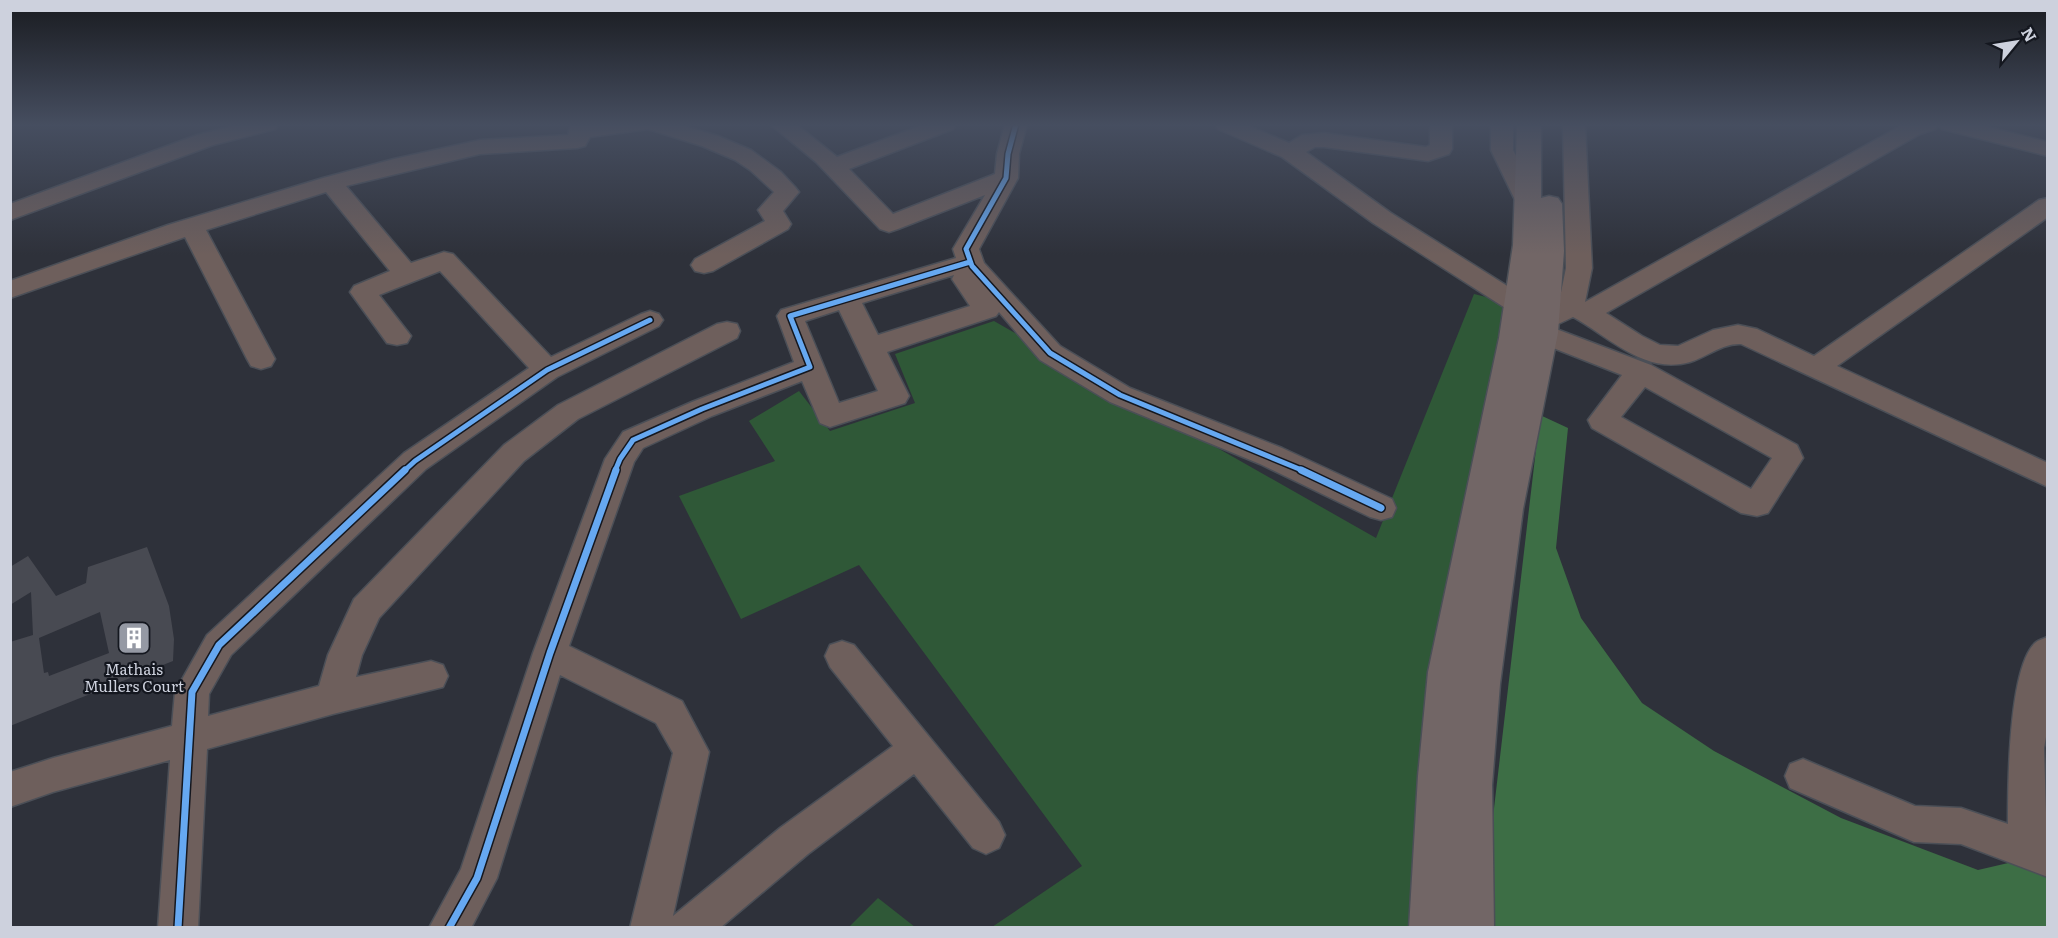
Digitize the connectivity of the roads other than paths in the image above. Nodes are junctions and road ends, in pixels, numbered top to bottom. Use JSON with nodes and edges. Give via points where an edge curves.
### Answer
{"nodes":[{"id":1,"x":131,"y":168,"type":"edge"},
{"id":2,"x":394,"y":168,"type":"edge"},
{"id":3,"x":762,"y":168,"type":"edge"},
{"id":4,"x":833,"y":168,"type":"edge"},
{"id":5,"x":1006,"y":168,"type":"edge"},
{"id":6,"x":1312,"y":168,"type":"edge"},
{"id":7,"x":1511,"y":168,"type":"edge"},
{"id":8,"x":1528,"y":168,"type":"edge"},
{"id":9,"x":1548,"y":168,"type":"edge"},
{"id":10,"x":1576,"y":168,"type":"edge"},
{"id":11,"x":1837,"y":168,"type":"edge"},
{"id":12,"x":1005,"y":178,"type":"junction"},
{"id":13,"x":331,"y":183,"type":"junction"},
{"id":14,"x":1528,"y":202,"type":"junction"},
{"id":15,"x":2048,"y":205,"type":"edge"},
{"id":16,"x":10,"y":213,"type":"edge"},
{"id":17,"x":192,"y":226,"type":"junction"},
{"id":18,"x":963,"y":264,"type":"junction"},
{"id":19,"x":704,"y":265,"type":"dead end"},
{"id":20,"x":406,"y":274,"type":"junction"},
{"id":21,"x":10,"y":290,"type":"edge"},
{"id":22,"x":847,"y":299,"type":"junction"},
{"id":23,"x":1553,"y":315,"type":"junction"},
{"id":24,"x":650,"y":320,"type":"dead end"},
{"id":25,"x":727,"y":331,"type":"dead end"},
{"id":26,"x":397,"y":336,"type":"dead end"},
{"id":27,"x":872,"y":347,"type":"junction"},
{"id":28,"x":261,"y":359,"type":"dead end"},
{"id":29,"x":810,"y":367,"type":"junction"},
{"id":30,"x":1817,"y":367,"type":"junction"},
{"id":31,"x":547,"y":370,"type":"junction"},
{"id":32,"x":1641,"y":372,"type":"junction"},
{"id":33,"x":2048,"y":476,"type":"edge"},
{"id":34,"x":1381,"y":508,"type":"dead end"},
{"id":35,"x":550,"y":652,"type":"junction"},
{"id":36,"x":2048,"y":652,"type":"edge"},
{"id":37,"x":842,"y":656,"type":"dead end"},
{"id":38,"x":431,"y":676,"type":"dead end"},
{"id":39,"x":333,"y":698,"type":"junction"},
{"id":40,"x":190,"y":738,"type":"junction"},
{"id":41,"x":917,"y":750,"type":"junction"},
{"id":42,"x":1803,"y":776,"type":"dead end"},
{"id":43,"x":10,"y":790,"type":"edge"},
{"id":44,"x":986,"y":835,"type":"dead end"},
{"id":45,"x":2037,"y":854,"type":"edge"},
{"id":46,"x":178,"y":927,"type":"edge"},
{"id":47,"x":448,"y":927,"type":"edge"},
{"id":48,"x":650,"y":927,"type":"edge"},
{"id":49,"x":688,"y":927,"type":"edge"},
{"id":50,"x":1431,"y":927,"type":"edge"},
{"id":51,"x":1472,"y":927,"type":"edge"}],
"edges":[{"from":1,"to":16,"type":"street"},
{"from":2,"to":13,"type":"street"},
{"from":3,"to":19,"type":"street","via":[[787,192],[770,210],[779,224]]},
{"from":4,"to":12,"type":"street","via":[[888,224]]},
{"from":5,"to":12,"type":"street"},
{"from":6,"to":23,"type":"street","via":[[1382,218]]},
{"from":7,"to":14,"type":"street"},
{"from":8,"to":14,"type":"highway"},
{"from":9,"to":23,"type":"highway"},
{"from":10,"to":23,"type":"street","via":[[1579,268]]},
{"from":11,"to":23,"type":"street"},
{"from":12,"to":18,"type":"street","via":[[966,249]]},
{"from":13,"to":17,"type":"street"},
{"from":13,"to":20,"type":"street"},
{"from":14,"to":23,"type":"highway","via":[[1527,246]]},
{"from":15,"to":30,"type":"street"},
{"from":17,"to":21,"type":"street"},
{"from":17,"to":28,"type":"street"},
{"from":18,"to":22,"type":"street"},
{"from":18,"to":27,"type":"street","via":[[987,310]]},
{"from":18,"to":34,"type":"street","via":[[972,266],[1050,353],[1120,395],[1271,456]]},
{"from":20,"to":26,"type":"street","via":[[363,292]]},
{"from":20,"to":31,"type":"street","via":[[444,260]]},
{"from":22,"to":27,"type":"street"},
{"from":22,"to":29,"type":"street","via":[[790,316]]},
{"from":23,"to":30,"type":"street","via":[[1652,353],[1675,357],[1729,335],[1747,336]]},
{"from":23,"to":32,"type":"street"},
{"from":23,"to":50,"type":"highway","via":[[1515,338],[1447,672]]},
{"from":23,"to":51,"type":"highway","via":[[1506,509],[1481,684],[1472,785]]},
{"from":24,"to":31,"type":"street"},
{"from":25,"to":39,"type":"street","via":[[568,412],[514,453],[366,609],[345,655]]},
{"from":27,"to":29,"type":"street","via":[[895,396],[830,416]]},
{"from":29,"to":35,"type":"street","via":[[633,440],[620,459]]},
{"from":30,"to":33,"type":"street"},
{"from":31,"to":40,"type":"street","via":[[416,461],[219,645],[192,692]]},
{"from":32,"to":32,"type":"street","via":[[1787,453],[1788,458],[1757,504],[1602,420]]},
{"from":35,"to":47,"type":"street","via":[[477,878]]},
{"from":35,"to":48,"type":"street","via":[[669,712],[691,752]]},
{"from":36,"to":45,"type":"street","via":[[2040,664],[2026,748]]},
{"from":37,"to":41,"type":"street"},
{"from":38,"to":39,"type":"street"},
{"from":39,"to":40,"type":"street"},
{"from":40,"to":43,"type":"street"},
{"from":40,"to":46,"type":"street"},
{"from":41,"to":44,"type":"street"},
{"from":41,"to":49,"type":"street","via":[[794,841]]},
{"from":42,"to":45,"type":"street","via":[[1914,824],[1961,826]]}]}
